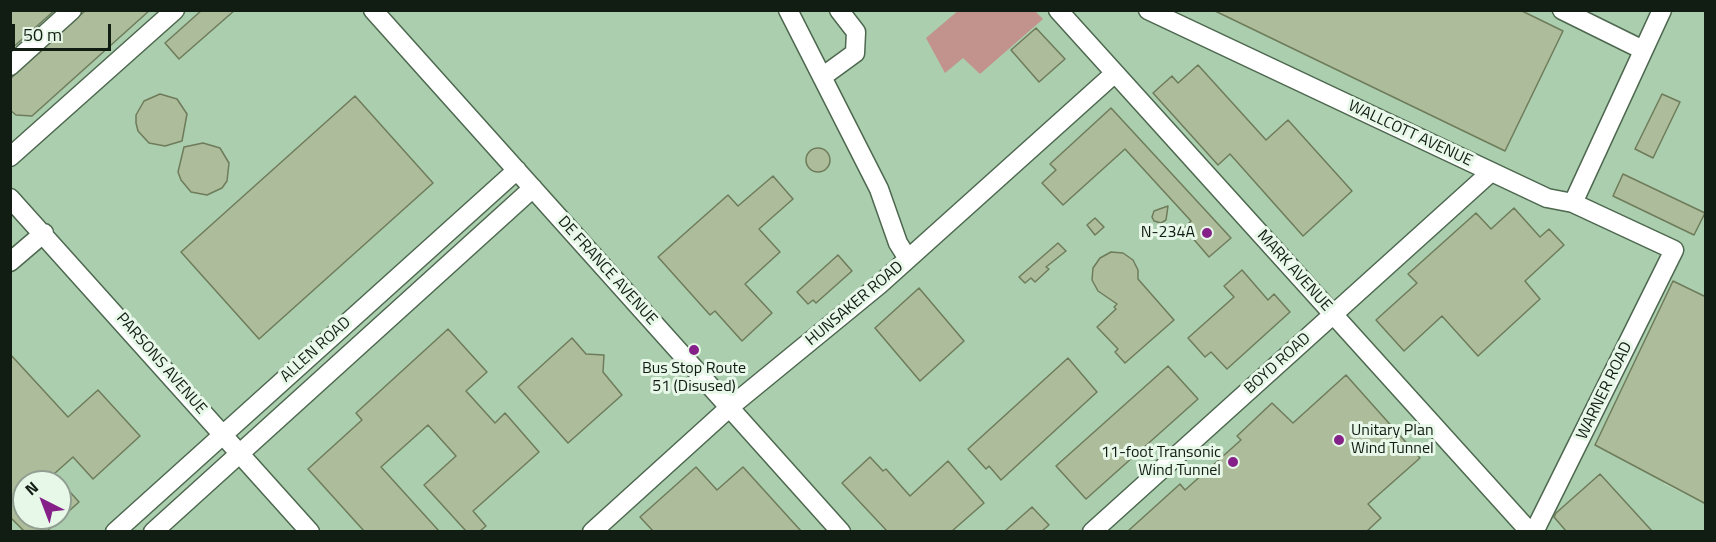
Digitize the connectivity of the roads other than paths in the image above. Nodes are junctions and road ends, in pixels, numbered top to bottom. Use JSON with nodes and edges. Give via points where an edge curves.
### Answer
{"nodes":[{"id":1,"x":72,"y":10,"type":"edge"},
{"id":2,"x":175,"y":10,"type":"edge"},
{"id":3,"x":373,"y":10,"type":"edge"},
{"id":4,"x":788,"y":10,"type":"edge"},
{"id":5,"x":839,"y":10,"type":"edge"},
{"id":6,"x":1058,"y":10,"type":"edge"},
{"id":7,"x":1148,"y":10,"type":"edge"},
{"id":8,"x":1562,"y":10,"type":"edge"},
{"id":9,"x":1662,"y":10,"type":"edge"},
{"id":10,"x":1643,"y":50,"type":"junction"},
{"id":11,"x":10,"y":66,"type":"edge"},
{"id":12,"x":1114,"y":73,"type":"junction"},
{"id":13,"x":822,"y":76,"type":"junction"},
{"id":14,"x":14,"y":147,"type":"edge"},
{"id":15,"x":517,"y":170,"type":"junction"},
{"id":16,"x":1491,"y":172,"type":"junction"},
{"id":17,"x":533,"y":188,"type":"junction"},
{"id":18,"x":10,"y":198,"type":"edge"},
{"id":19,"x":1573,"y":203,"type":"junction"},
{"id":20,"x":44,"y":232,"type":"junction"},
{"id":21,"x":1674,"y":250,"type":"joint"},
{"id":22,"x":908,"y":259,"type":"junction"},
{"id":23,"x":10,"y":262,"type":"edge"},
{"id":24,"x":1334,"y":314,"type":"junction"},
{"id":25,"x":730,"y":407,"type":"junction"},
{"id":26,"x":222,"y":435,"type":"junction"},
{"id":27,"x":240,"y":454,"type":"junction"},
{"id":28,"x":115,"y":531,"type":"edge"},
{"id":29,"x":153,"y":531,"type":"edge"},
{"id":30,"x":310,"y":531,"type":"edge"},
{"id":31,"x":592,"y":531,"type":"edge"},
{"id":32,"x":841,"y":531,"type":"edge"},
{"id":33,"x":1092,"y":531,"type":"edge"},
{"id":34,"x":1530,"y":531,"type":"edge"},
{"id":35,"x":1534,"y":531,"type":"edge"}],
"edges":[{"from":1,"to":11,"type":"street"},
{"from":2,"to":14,"type":"street"},
{"from":3,"to":15,"type":"street","name":"DE FRANCE AVENUE"},
{"from":4,"to":13,"type":"street"},
{"from":5,"to":13,"type":"street","via":[[856,32],[855,53]]},
{"from":6,"to":12,"type":"street","name":"MARK AVENUE"},
{"from":7,"to":16,"type":"street","name":"WALLCOTT AVENUE"},
{"from":8,"to":10,"type":"street"},
{"from":9,"to":10,"type":"street"},
{"from":10,"to":19,"type":"street"},
{"from":12,"to":22,"type":"street","name":"HUNSAKER ROAD"},
{"from":12,"to":24,"type":"street","name":"MARK AVENUE"},
{"from":13,"to":22,"type":"street","via":[[879,189],[898,243]]},
{"from":15,"to":17,"type":"street","name":"DE FRANCE AVENUE"},
{"from":15,"to":26,"type":"street","name":"ALLEN ROAD"},
{"from":16,"to":19,"type":"street","name":"WALLCOTT AVENUE","via":[[1547,198]]},
{"from":16,"to":24,"type":"street","name":"BOYD ROAD"},
{"from":17,"to":25,"type":"street","name":"DE FRANCE AVENUE"},
{"from":17,"to":27,"type":"street","name":"ALLEN ROAD"},
{"from":18,"to":20,"type":"street","name":"PARSONS AVENUE"},
{"from":19,"to":21,"type":"street","name":"WALLCOTT AVENUE"},
{"from":20,"to":23,"type":"street"},
{"from":20,"to":26,"type":"street","name":"PARSONS AVENUE"},
{"from":21,"to":35,"type":"street","name":"WARNER ROAD"},
{"from":22,"to":25,"type":"street","name":"HUNSAKER ROAD"},
{"from":24,"to":33,"type":"street","name":"BOYD ROAD"},
{"from":24,"to":34,"type":"street","name":"MARK AVENUE"},
{"from":25,"to":31,"type":"street","name":"HUNSAKER ROAD"},
{"from":25,"to":32,"type":"street","name":"DE FRANCE AVENUE"},
{"from":26,"to":27,"type":"street","name":"PARSONS AVENUE"},
{"from":26,"to":28,"type":"street","name":"ALLEN ROAD"},
{"from":27,"to":29,"type":"street","name":"ALLEN ROAD"},
{"from":27,"to":30,"type":"street","name":"PARSONS AVENUE"}]}
